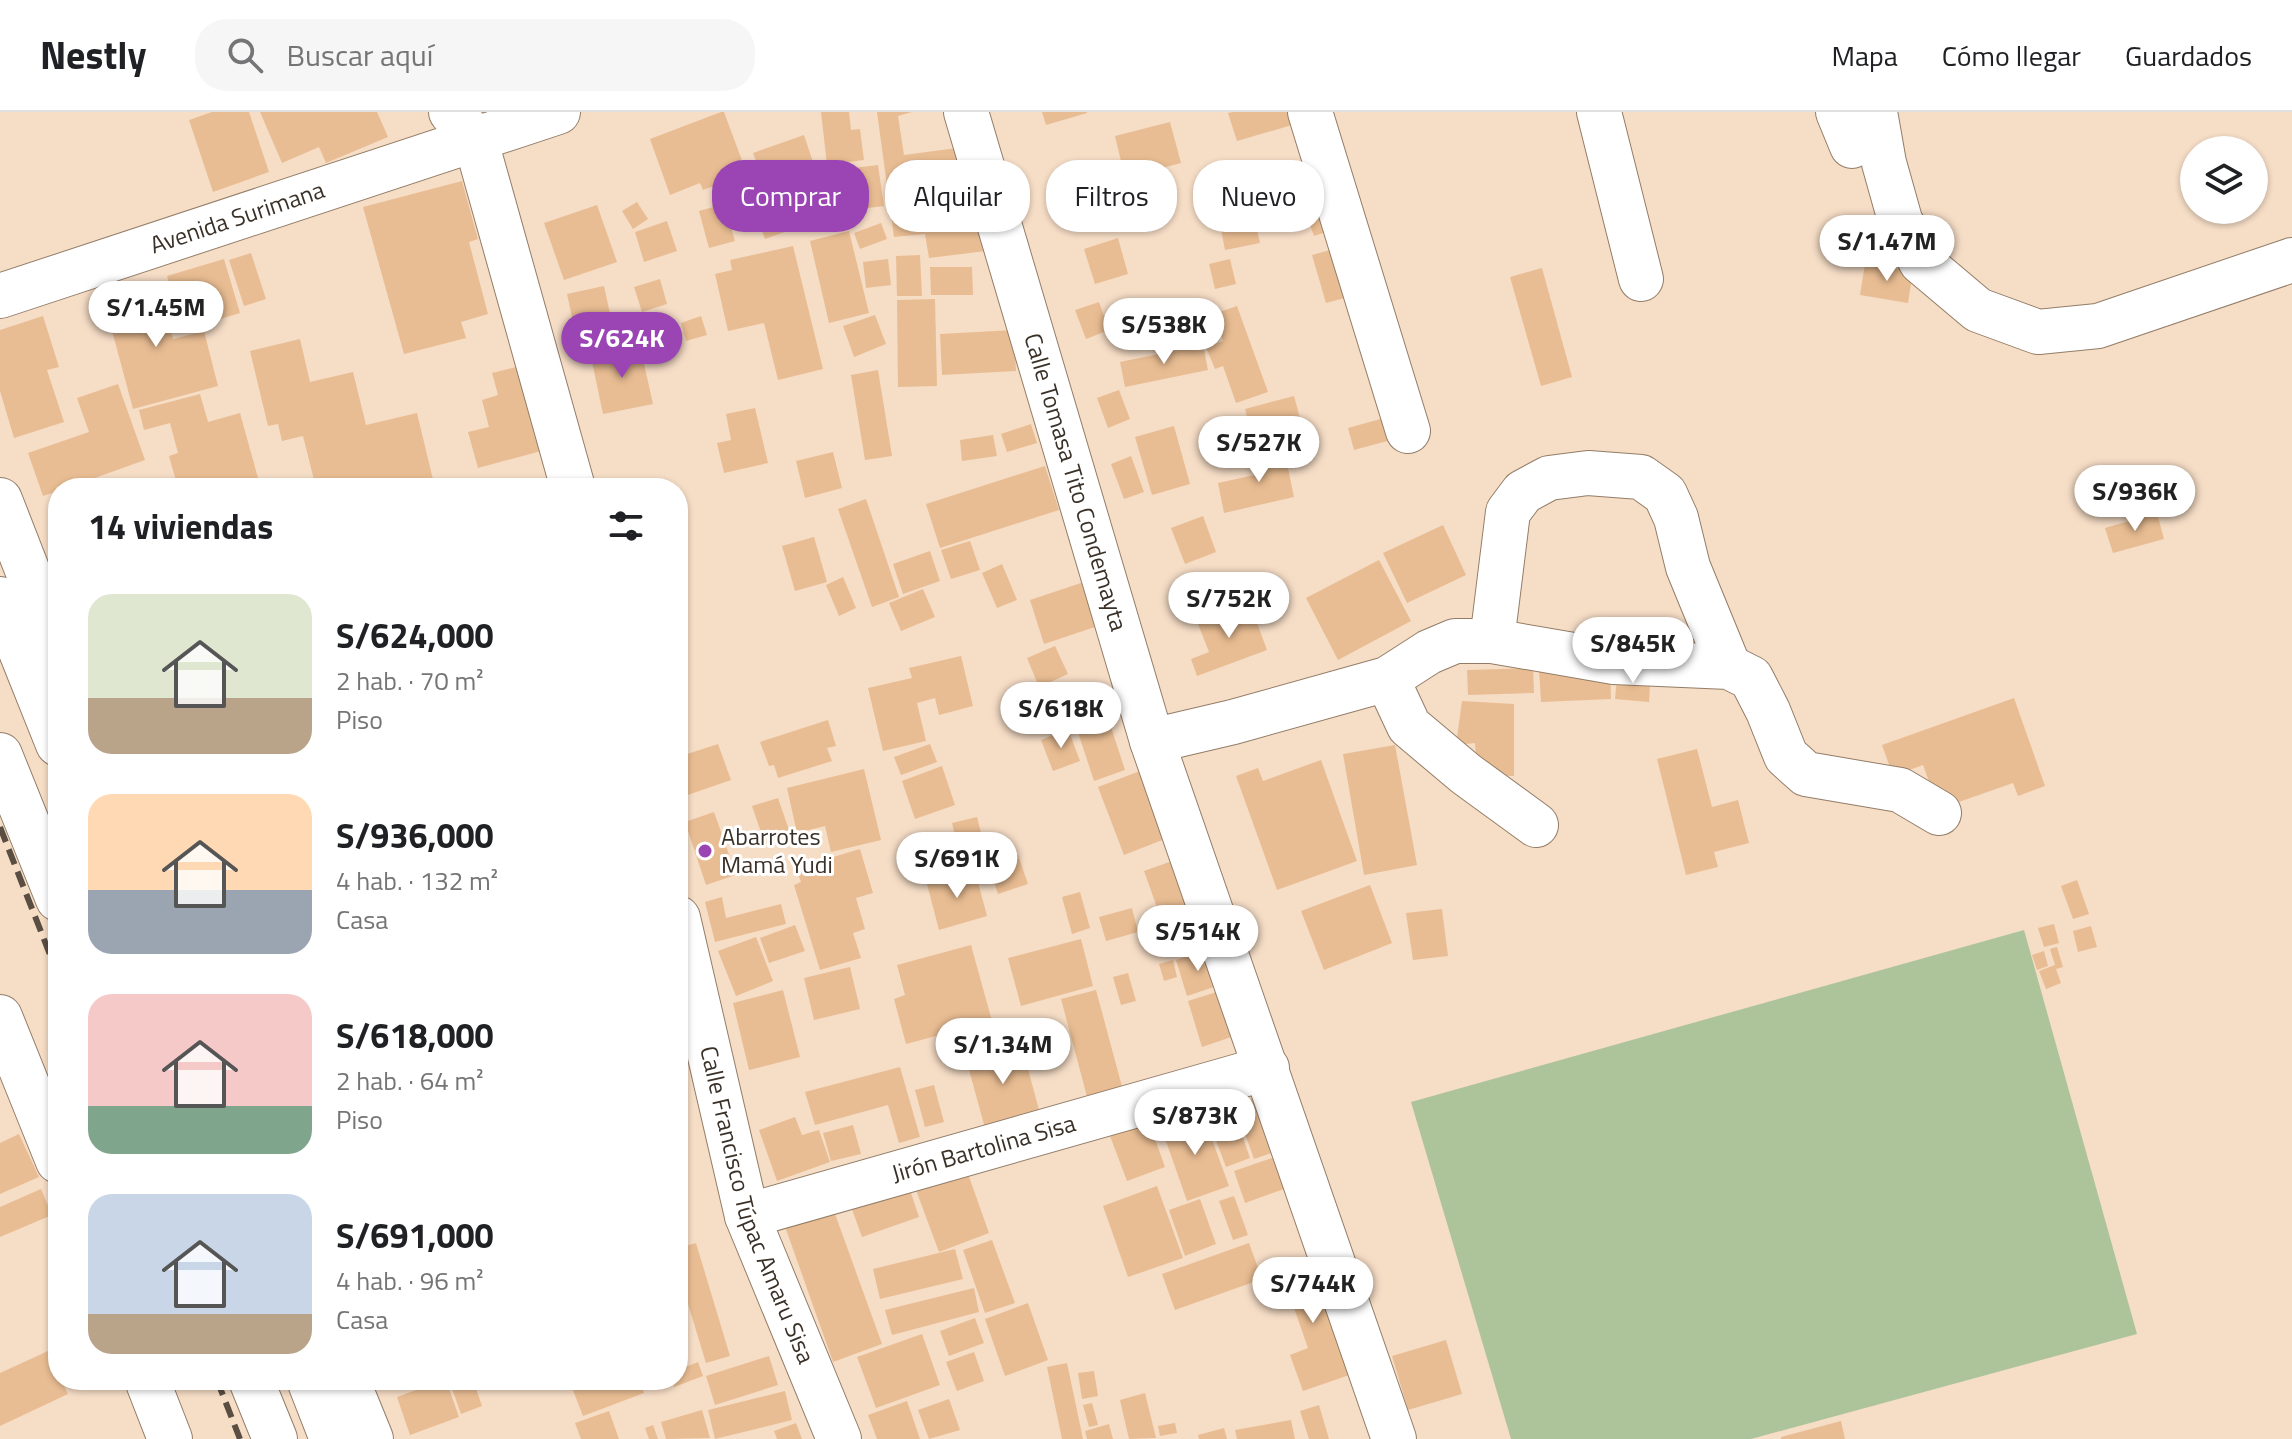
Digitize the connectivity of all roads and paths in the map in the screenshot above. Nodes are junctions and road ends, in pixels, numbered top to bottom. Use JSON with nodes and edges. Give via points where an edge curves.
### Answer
{"nodes":[{"id":1,"x":558,"y":112,"type":"edge"},
{"id":2,"x":966,"y":112,"type":"edge"},
{"id":3,"x":1310,"y":112,"type":"edge"},
{"id":4,"x":1599,"y":112,"type":"edge"},
{"id":5,"x":1855,"y":123,"type":"edge"},
{"id":6,"x":463,"y":125,"type":"edge"},
{"id":7,"x":2292,"y":260,"type":"edge"},
{"id":8,"x":1641,"y":279,"type":"dead end"},
{"id":9,"x":0,"y":296,"type":"edge"},
{"id":10,"x":1408,"y":431,"type":"dead end"},
{"id":11,"x":570,"y":478,"type":"edge"},
{"id":12,"x":0,"y":500,"type":"edge"},
{"id":13,"x":0,"y":599,"type":"edge"},
{"id":14,"x":48,"y":622,"type":"edge"},
{"id":15,"x":1492,"y":641,"type":"junction"},
{"id":16,"x":1729,"y":667,"type":"junction"},
{"id":17,"x":1387,"y":679,"type":"junction"},
{"id":18,"x":48,"y":719,"type":"edge"},
{"id":19,"x":1152,"y":741,"type":"junction"},
{"id":20,"x":0,"y":755,"type":"edge"},
{"id":21,"x":1939,"y":813,"type":"dead end"},
{"id":22,"x":1536,"y":825,"type":"dead end"},
{"id":23,"x":48,"y":874,"type":"edge"},
{"id":24,"x":688,"y":961,"type":"edge"},
{"id":25,"x":0,"y":1017,"type":"edge"},
{"id":26,"x":1267,"y":1068,"type":"junction"},
{"id":27,"x":48,"y":1136,"type":"edge"},
{"id":28,"x":747,"y":1216,"type":"junction"},
{"id":29,"x":151,"y":1390,"type":"edge"},
{"id":30,"x":255,"y":1390,"type":"edge"},
{"id":31,"x":313,"y":1390,"type":"edge"},
{"id":32,"x":351,"y":1390,"type":"edge"},
{"id":33,"x":170,"y":1439,"type":"edge"},
{"id":34,"x":275,"y":1439,"type":"edge"},
{"id":35,"x":332,"y":1439,"type":"edge"},
{"id":36,"x":371,"y":1439,"type":"edge"},
{"id":37,"x":839,"y":1439,"type":"edge"},
{"id":38,"x":1394,"y":1439,"type":"edge"}],
"edges":[{"from":1,"to":6,"type":"main road","name":"Avenida Surimana"},
{"from":2,"to":19,"type":"main road","name":"Calle Tomasa Tito Condemayta"},
{"from":3,"to":10,"type":"main road"},
{"from":4,"to":8,"type":"main road"},
{"from":5,"to":7,"type":"main road","via":[[1884,163],[1900,220],[1921,262],[1978,310],[2038,332],[2098,326]]},
{"from":6,"to":9,"type":"main road","name":"Avenida Surimana"},
{"from":6,"to":11,"type":"main road"},
{"from":12,"to":14,"type":"main road"},
{"from":13,"to":18,"type":"main road"},
{"from":15,"to":16,"type":"main road","via":[[1614,662]]},
{"from":15,"to":16,"type":"main road","via":[[1508,512],[1523,492],[1549,478],[1588,473],[1641,477],[1665,494]]},
{"from":15,"to":17,"type":"main road","via":[[1455,641]]},
{"from":16,"to":21,"type":"main road","via":[[1751,678],[1786,756],[1806,774],[1900,790]]},
{"from":17,"to":19,"type":"main road"},
{"from":17,"to":22,"type":"main road","via":[[1409,726]]},
{"from":19,"to":26,"type":"main road","name":"Calle Tomasa Tito Condemayta"},
{"from":20,"to":23,"type":"main road"},
{"from":24,"to":28,"type":"main road","name":"Calle Francisco Túpac Amaru Sisa"},
{"from":25,"to":27,"type":"main road"},
{"from":26,"to":28,"type":"main road","name":"Jirón Bartolina Sisa"},
{"from":26,"to":38,"type":"main road","name":"Calle Tomasa Tito Condemayta"},
{"from":28,"to":37,"type":"main road","name":"Calle Francisco Túpac Amaru Sisa"},
{"from":29,"to":33,"type":"main road"},
{"from":30,"to":34,"type":"main road"},
{"from":31,"to":35,"type":"main road"},
{"from":32,"to":36,"type":"main road"}]}
